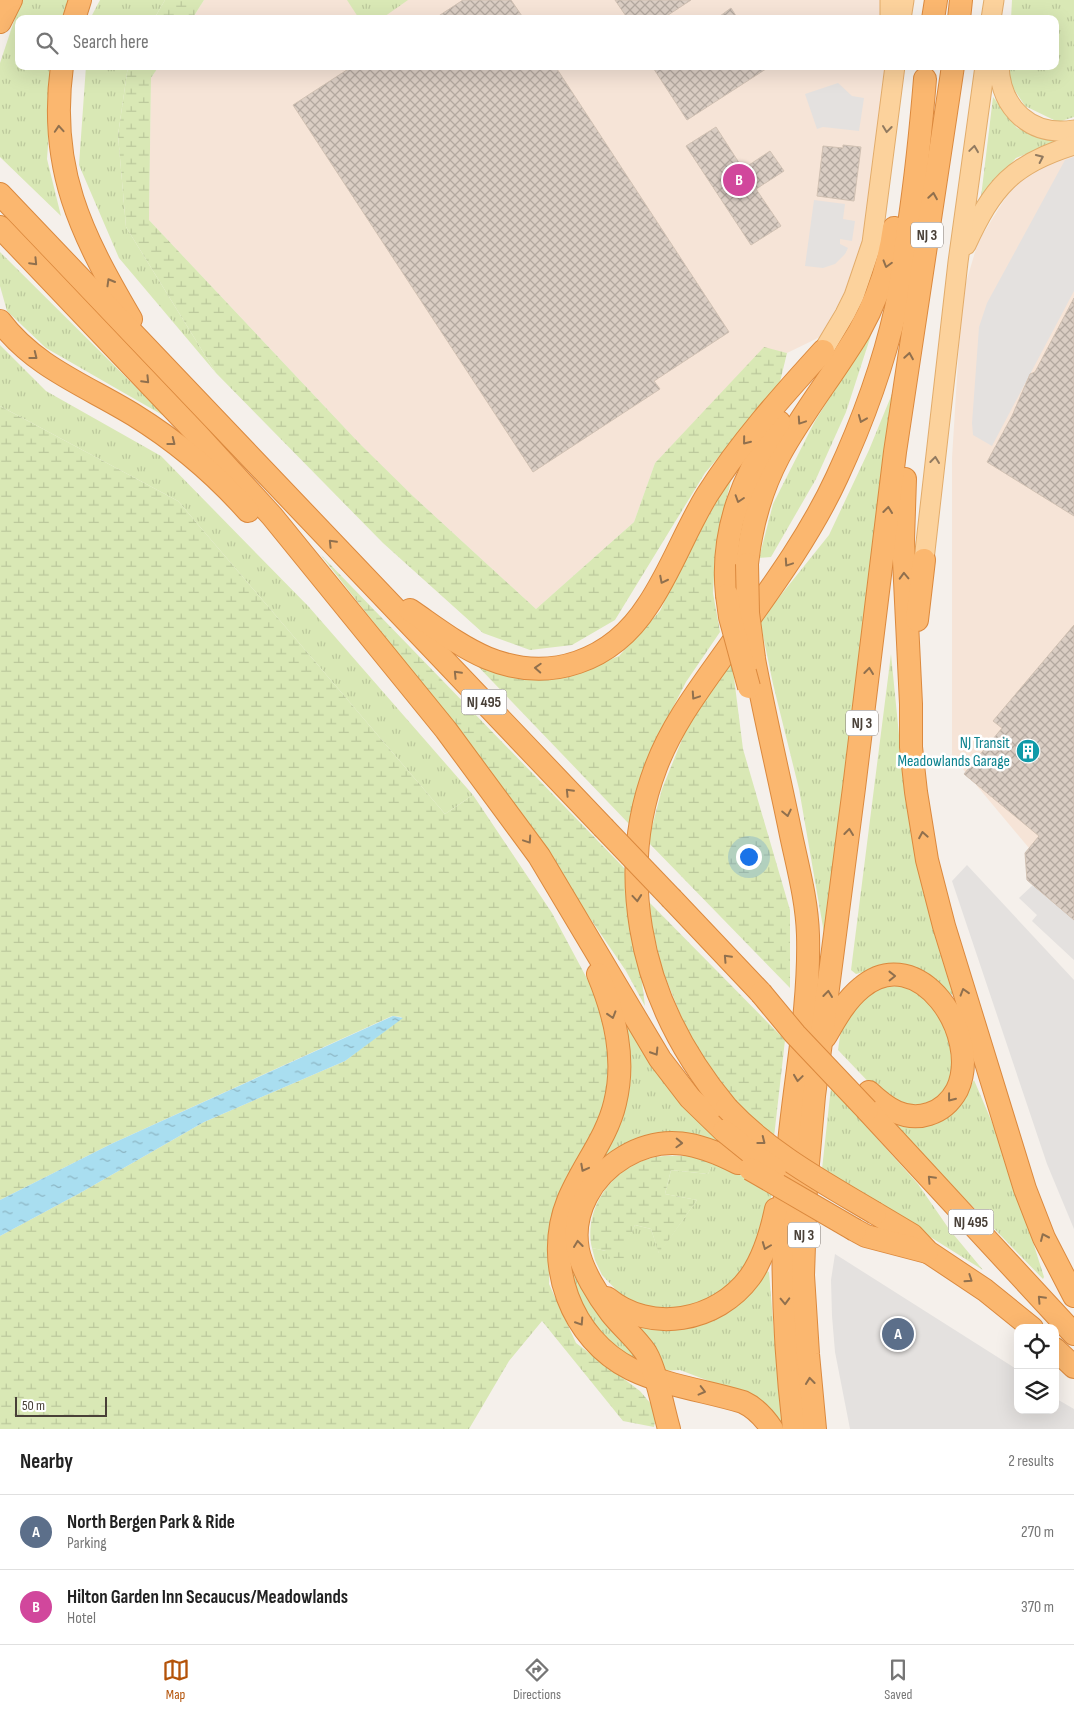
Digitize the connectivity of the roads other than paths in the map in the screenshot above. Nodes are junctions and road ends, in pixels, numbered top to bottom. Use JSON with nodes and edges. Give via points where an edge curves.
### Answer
{"nodes":[{"id":1,"x":11,"y":0,"type":"edge"},
{"id":2,"x":80,"y":0,"type":"edge"},
{"id":3,"x":890,"y":0,"type":"edge"},
{"id":4,"x":904,"y":0,"type":"edge"},
{"id":5,"x":936,"y":0,"type":"edge"},
{"id":6,"x":961,"y":0,"type":"edge"},
{"id":7,"x":994,"y":0,"type":"edge"},
{"id":8,"x":1001,"y":0,"type":"edge"},
{"id":9,"x":75,"y":15,"type":"edge"},
{"id":10,"x":890,"y":15,"type":"edge"},
{"id":11,"x":902,"y":15,"type":"edge"},
{"id":12,"x":934,"y":15,"type":"edge"},
{"id":13,"x":959,"y":15,"type":"edge"},
{"id":14,"x":992,"y":15,"type":"edge"},
{"id":15,"x":1001,"y":15,"type":"edge"},
{"id":16,"x":0,"y":22,"type":"edge"},
{"id":17,"x":62,"y":70,"type":"edge"},
{"id":18,"x":951,"y":70,"type":"edge"},
{"id":19,"x":984,"y":70,"type":"edge"},
{"id":20,"x":1000,"y":70,"type":"edge"},
{"id":21,"x":894,"y":71,"type":"edge"},
{"id":22,"x":926,"y":73,"type":"edge"},
{"id":23,"x":1074,"y":130,"type":"edge"},
{"id":24,"x":1074,"y":145,"type":"edge"},
{"id":25,"x":0,"y":194,"type":"edge"},
{"id":26,"x":0,"y":227,"type":"edge"},
{"id":27,"x":958,"y":262,"type":"junction"},
{"id":28,"x":0,"y":322,"type":"edge"},
{"id":29,"x":823,"y":351,"type":"junction"},
{"id":30,"x":153,"y":354,"type":"junction"},
{"id":31,"x":902,"y":405,"type":"junction"},
{"id":32,"x":924,"y":560,"type":"joint"},
{"id":33,"x":366,"y":578,"type":"junction"},
{"id":34,"x":908,"y":660,"type":"junction"},
{"id":35,"x":776,"y":766,"type":"junction"},
{"id":36,"x":498,"y":801,"type":"junction"},
{"id":37,"x":568,"y":904,"type":"junction"},
{"id":38,"x":822,"y":1042,"type":"junction"},
{"id":39,"x":868,"y":1101,"type":"junction"},
{"id":40,"x":787,"y":1165,"type":"junction"},
{"id":41,"x":868,"y":1223,"type":"junction"},
{"id":42,"x":928,"y":1252,"type":"junction"},
{"id":43,"x":596,"y":1289,"type":"junction"},
{"id":44,"x":1074,"y":1296,"type":"edge"},
{"id":45,"x":1027,"y":1324,"type":"edge"},
{"id":46,"x":1074,"y":1334,"type":"edge"},
{"id":47,"x":1059,"y":1353,"type":"edge"},
{"id":48,"x":1074,"y":1367,"type":"edge"},
{"id":49,"x":655,"y":1379,"type":"junction"},
{"id":50,"x":669,"y":1429,"type":"edge"},
{"id":51,"x":772,"y":1429,"type":"edge"},
{"id":52,"x":794,"y":1429,"type":"edge"},
{"id":53,"x":815,"y":1429,"type":"edge"}],
"edges":[{"from":1,"to":16,"type":"highway"},
{"from":2,"to":9,"type":"highway"},
{"from":3,"to":10,"type":"main road"},
{"from":4,"to":11,"type":"main road"},
{"from":5,"to":12,"type":"highway"},
{"from":6,"to":13,"type":"highway"},
{"from":7,"to":14,"type":"main road"},
{"from":8,"to":15,"type":"main road"},
{"from":30,"to":17,"type":"highway","one_way":true,"via":[[100,265],[75,210],[60,140],[58,115]]},
{"from":31,"to":18,"type":"highway","number":"NJ 3","one_way":true},
{"from":27,"to":19,"type":"main road","one_way":true},
{"from":20,"to":23,"type":"main road","via":[[1004,94],[1024,120],[1041,130]]},
{"from":21,"to":29,"type":"main road","number":"NJ 3","one_way":true,"via":[[872,242],[854,296]]},
{"from":22,"to":35,"type":"highway","number":"NJ 3","one_way":true,"bridge":true,"via":[[906,144],[894,235],[881,283],[859,331],[791,435],[775,465],[755,518],[747,564],[748,613]]},
{"from":22,"to":41,"type":"highway","one_way":true,"bridge":true,"via":[[904,266],[896,309],[872,394],[836,479],[808,533],[671,735],[656,766],[640,819],[636,856],[637,897],[651,972],[663,1007],[696,1068],[727,1108],[752,1133],[822,1181]]},
{"from":27,"to":24,"type":"main road","one_way":true,"via":[[983,211],[1008,179],[1040,157]]},
{"from":25,"to":30,"type":"highway"},
{"from":26,"to":36,"type":"highway","one_way":true,"via":[[272,516],[446,730]]},
{"from":32,"to":27,"type":"main road","one_way":true},
{"from":28,"to":36,"type":"highway","one_way":true,"via":[[42,362],[155,429],[220,483],[270,536],[437,737]]},
{"from":29,"to":33,"type":"highway","one_way":true,"via":[[720,475],[639,619],[610,647],[587,659],[549,669],[489,659],[441,632]]},
{"from":29,"to":35,"type":"highway","number":"NJ 3","one_way":true,"bridge":true,"via":[[762,447],[746,480],[730,532],[726,570],[730,617]]},
{"from":33,"to":30,"type":"highway","number":"NJ 495","one_way":true},
{"from":34,"to":31,"type":"highway","one_way":true,"via":[[903,540],[908,436]]},
{"from":38,"to":31,"type":"highway","number":"NJ 3","one_way":true},
{"from":32,"to":34,"type":"highway","via":[[917,627]]},
{"from":39,"to":33,"type":"highway","number":"NJ 495","one_way":true,"bridge":true,"via":[[795,1034],[761,993]]},
{"from":44,"to":34,"type":"highway","one_way":true,"via":[[1044,1238],[1025,1189],[938,905],[924,845],[915,784]]},
{"from":35,"to":40,"type":"highway","number":"NJ 3","one_way":true,"via":[[808,932],[803,1033]]},
{"from":36,"to":37,"type":"highway","one_way":true,"via":[[534,849]]},
{"from":37,"to":41,"type":"highway","one_way":true,"bridge":true,"via":[[665,1066],[690,1098],[750,1152]]},
{"from":37,"to":49,"type":"highway","one_way":true,"via":[[615,1023],[619,1073],[610,1118],[563,1216],[558,1247],[561,1276],[572,1309],[593,1340],[619,1362]]},
{"from":38,"to":39,"type":"highway","one_way":true,"via":[[854,994],[880,977],[895,975],[909,978],[938,997],[952,1018],[962,1047],[961,1077],[952,1098],[941,1109],[912,1117]]},
{"from":53,"to":38,"type":"highway","number":"NJ 3","one_way":true,"via":[[806,1340],[803,1252],[810,1140]]},
{"from":46,"to":39,"type":"highway","number":"NJ 495","one_way":true},
{"from":40,"to":43,"type":"highway","one_way":true,"via":[[764,1251],[743,1286],[724,1302],[689,1318],[652,1319],[629,1312]]},
{"from":40,"to":52,"type":"highway","number":"NJ 3","one_way":true,"via":[[784,1274]]},
{"from":41,"to":42,"type":"highway","via":[[906,1247]]},
{"from":41,"to":42,"type":"highway","via":[[912,1235]]},
{"from":43,"to":41,"type":"highway","one_way":true,"bridge":true,"via":[[578,1249],[578,1223],[584,1200],[606,1169],[630,1154],[660,1144],[691,1144],[707,1148]]},
{"from":42,"to":45,"type":"highway","one_way":true,"via":[[985,1290]]},
{"from":43,"to":49,"type":"highway","via":[[646,1353]]},
{"from":47,"to":48,"type":"highway"},
{"from":49,"to":50,"type":"highway"},
{"from":49,"to":51,"type":"highway","one_way":true,"via":[[744,1402],[757,1410]]}]}
